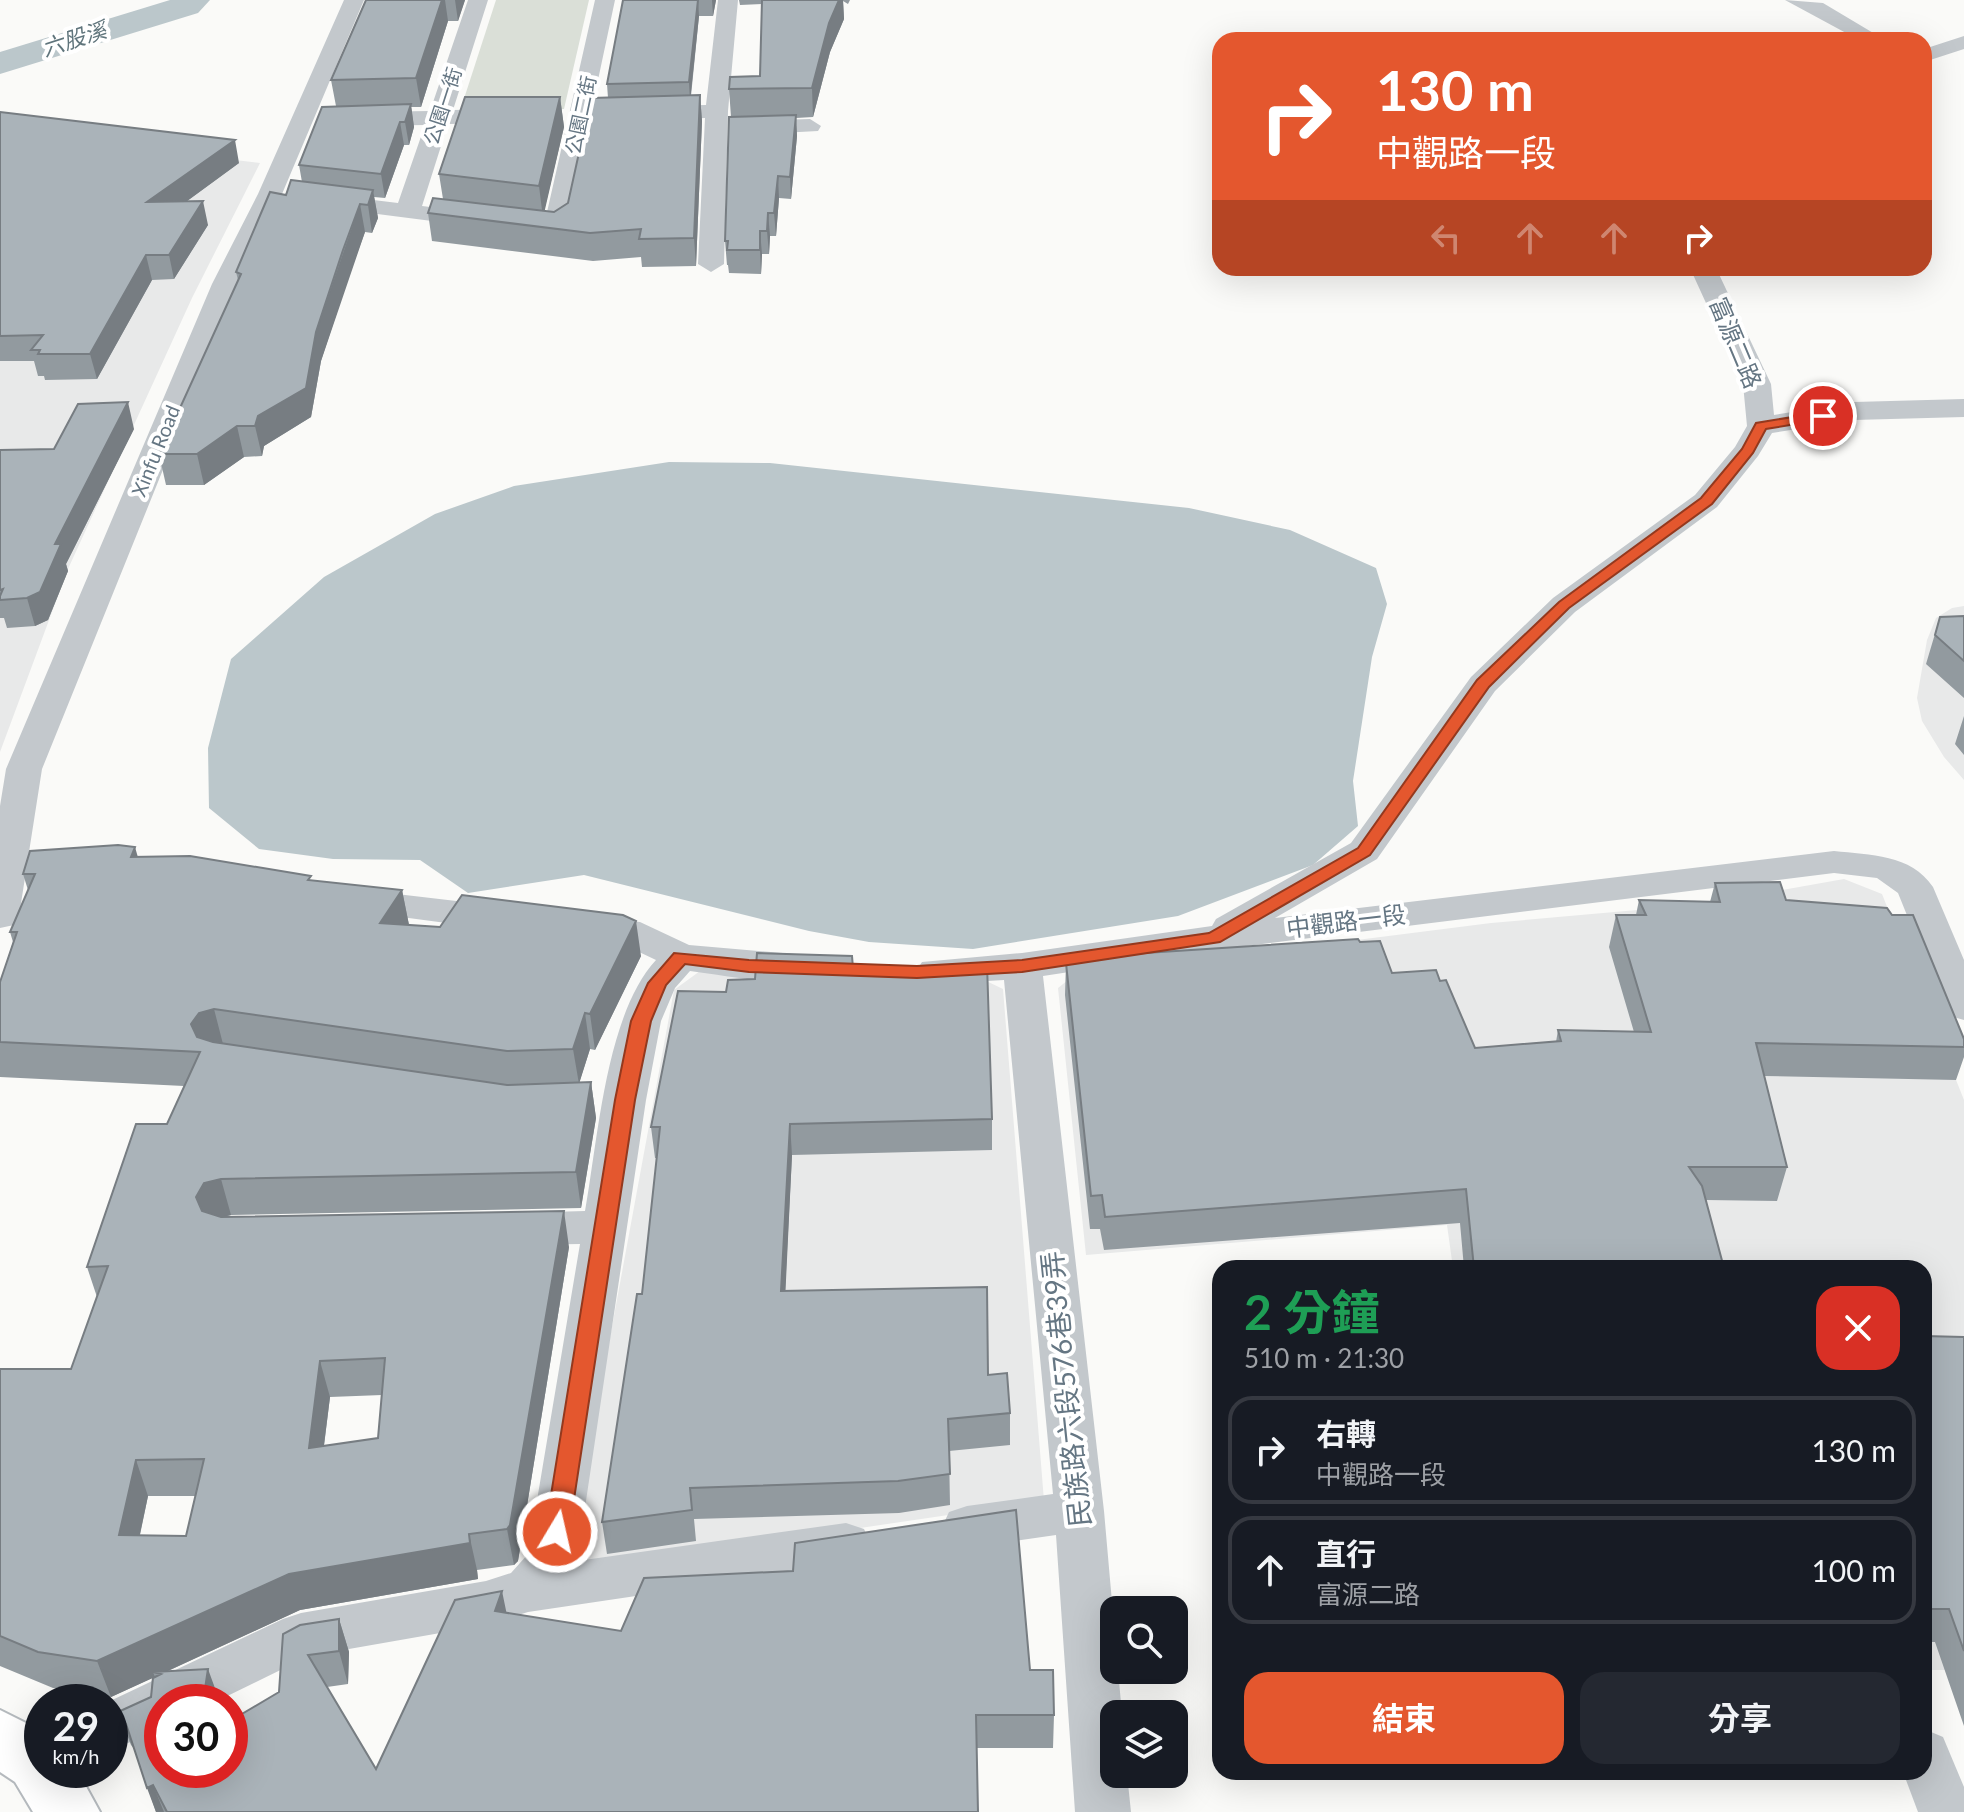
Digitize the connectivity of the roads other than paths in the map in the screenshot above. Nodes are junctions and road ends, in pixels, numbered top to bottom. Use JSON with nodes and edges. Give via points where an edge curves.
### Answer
{"nodes":[{"id":1,"x":354,"y":0,"type":"edge"},
{"id":2,"x":478,"y":0,"type":"edge"},
{"id":3,"x":605,"y":0,"type":"edge"},
{"id":4,"x":1795,"y":0,"type":"edge"},
{"id":5,"x":732,"y":10,"type":"edge"},
{"id":6,"x":1860,"y":32,"type":"edge"},
{"id":7,"x":1964,"y":42,"type":"edge"},
{"id":8,"x":1932,"y":53,"type":"edge"},
{"id":9,"x":581,"y":115,"type":"junction"},
{"id":10,"x":439,"y":117,"type":"junction"},
{"id":11,"x":302,"y":120,"type":"junction"},
{"id":12,"x":717,"y":120,"type":"junction"},
{"id":13,"x":810,"y":126,"type":"dead end"},
{"id":14,"x":270,"y":194,"type":"junction"},
{"id":15,"x":408,"y":211,"type":"junction"},
{"id":16,"x":711,"y":264,"type":"dead end"},
{"id":17,"x":1707,"y":276,"type":"edge"},
{"id":18,"x":1964,"y":408,"type":"edge"},
{"id":19,"x":1761,"y":426,"type":"junction"},
{"id":20,"x":326,"y":897,"type":"edge"},
{"id":21,"x":0,"y":916,"type":"edge"},
{"id":22,"x":1214,"y":938,"type":"junction"},
{"id":23,"x":681,"y":957,"type":"junction"},
{"id":24,"x":1022,"y":966,"type":"junction"},
{"id":25,"x":841,"y":969,"type":"edge"},
{"id":26,"x":902,"y":972,"type":"edge"},
{"id":27,"x":1964,"y":1007,"type":"edge"},
{"id":28,"x":625,"y":1100,"type":"junction"},
{"id":29,"x":583,"y":1102,"type":"edge"},
{"id":30,"x":606,"y":1227,"type":"junction"},
{"id":31,"x":481,"y":1229,"type":"edge"},
{"id":32,"x":1079,"y":1511,"type":"junction"},
{"id":33,"x":528,"y":1590,"type":"junction"},
{"id":34,"x":199,"y":1684,"type":"edge"},
{"id":35,"x":1932,"y":1775,"type":"edge"},
{"id":36,"x":1103,"y":1812,"type":"edge"},
{"id":37,"x":1946,"y":1812,"type":"edge"}],
"edges":[{"from":1,"to":11,"type":"street","name":"Xinfu Road"},
{"from":2,"to":10,"type":"street","name":"公園一街"},
{"from":3,"to":9,"type":"street","name":"公園二街"},
{"from":4,"to":6,"type":"street"},
{"from":5,"to":12,"type":"street"},
{"from":7,"to":8,"type":"street"},
{"from":9,"to":10,"type":"street"},
{"from":9,"to":12,"type":"street"},
{"from":9,"to":15,"type":"street","name":"公園二街","via":[[556,230]]},
{"from":10,"to":11,"type":"street"},
{"from":10,"to":15,"type":"street","name":"公園一街"},
{"from":11,"to":14,"type":"street","name":"Xinfu Road"},
{"from":12,"to":13,"type":"street"},
{"from":12,"to":16,"type":"street"},
{"from":14,"to":15,"type":"street"},
{"from":14,"to":21,"type":"street","name":"Xinfu Road","via":[[225,284],[24,769],[25,872]]},
{"from":17,"to":19,"type":"street","name":"富源二路","via":[[1757,384]]},
{"from":18,"to":19,"type":"street","via":[[1854,411]]},
{"from":19,"to":22,"type":"street","via":[[1706,501],[1564,605],[1483,684],[1364,851]]},
{"from":20,"to":23,"type":"street","via":[[626,931]]},
{"from":22,"to":24,"type":"street","name":"中觀路一段"},
{"from":22,"to":27,"type":"street","name":"中觀路一段","via":[[1834,862],[1887,868],[1914,887]]},
{"from":23,"to":25,"type":"street"},
{"from":23,"to":28,"type":"street","via":[[657,983],[641,1021]]},
{"from":24,"to":26,"type":"street","name":"中觀路一段"},
{"from":24,"to":32,"type":"street","name":"民族路六段576巷39弄"},
{"from":28,"to":29,"type":"street"},
{"from":28,"to":30,"type":"street"},
{"from":30,"to":31,"type":"street"},
{"from":30,"to":33,"type":"street","via":[[552,1562]]},
{"from":32,"to":33,"type":"street"},
{"from":32,"to":36,"type":"street","name":"民族路六段576巷39弄"},
{"from":33,"to":34,"type":"street","via":[[486,1603],[301,1635]]},
{"from":35,"to":37,"type":"street"}]}
